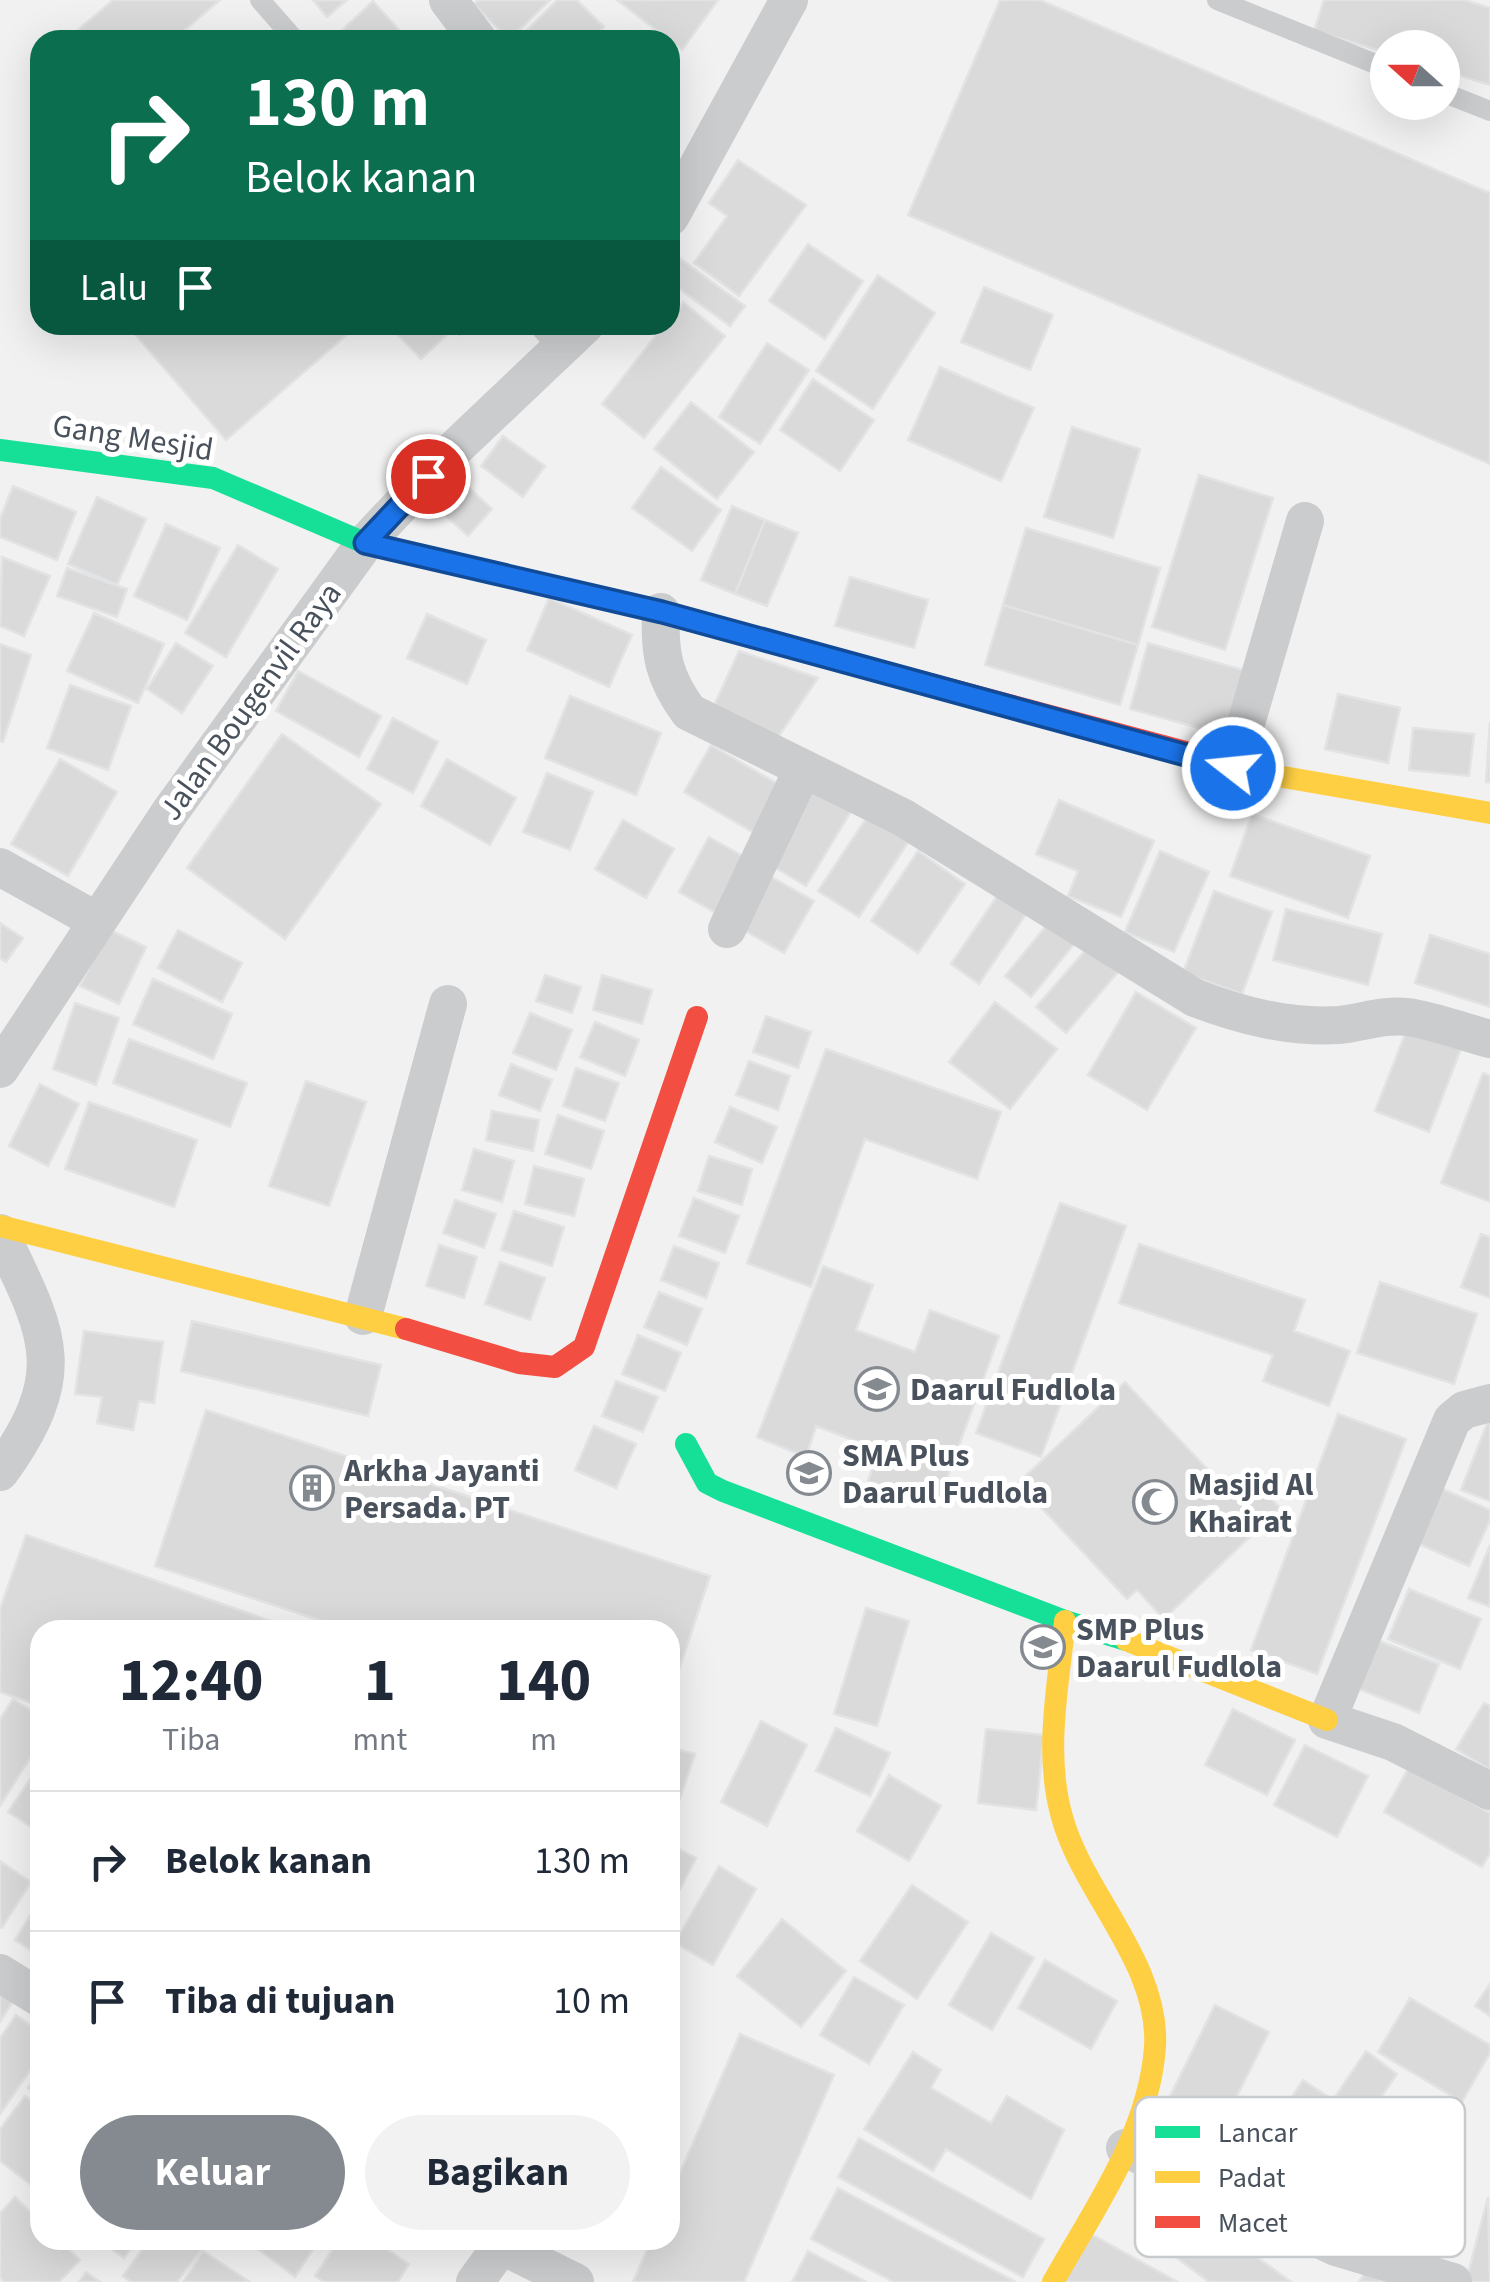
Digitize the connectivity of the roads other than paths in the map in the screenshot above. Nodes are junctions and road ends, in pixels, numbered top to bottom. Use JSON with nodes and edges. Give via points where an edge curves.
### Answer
{"nodes":[{"id":1,"x":260,"y":0,"type":"edge"},
{"id":2,"x":448,"y":0,"type":"edge"},
{"id":3,"x":788,"y":0,"type":"edge"},
{"id":4,"x":1217,"y":0,"type":"edge"},
{"id":5,"x":286,"y":30,"type":"edge"},
{"id":6,"x":470,"y":30,"type":"edge"},
{"id":7,"x":1370,"y":62,"type":"edge"},
{"id":8,"x":1460,"y":99,"type":"edge"},
{"id":9,"x":1490,"y":111,"type":"edge"},
{"id":10,"x":680,"y":199,"type":"edge"},
{"id":11,"x":559,"y":335,"type":"edge"},
{"id":12,"x":0,"y":450,"type":"edge"},
{"id":13,"x":1305,"y":520,"type":"dead end"},
{"id":14,"x":365,"y":543,"type":"junction"},
{"id":15,"x":662,"y":612,"type":"junction"},
{"id":16,"x":1233,"y":768,"type":"junction"},
{"id":17,"x":802,"y":772,"type":"junction"},
{"id":18,"x":1490,"y":813,"type":"edge"},
{"id":19,"x":0,"y":867,"type":"edge"},
{"id":20,"x":97,"y":921,"type":"junction"},
{"id":21,"x":727,"y":930,"type":"dead end"},
{"id":22,"x":448,"y":1004,"type":"dead end"},
{"id":23,"x":697,"y":1017,"type":"dead end"},
{"id":24,"x":1490,"y":1038,"type":"edge"},
{"id":25,"x":0,"y":1068,"type":"edge"},
{"id":26,"x":0,"y":1229,"type":"edge"},
{"id":27,"x":363,"y":1316,"type":"junction"},
{"id":28,"x":1490,"y":1403,"type":"edge"},
{"id":29,"x":686,"y":1444,"type":"dead end"},
{"id":30,"x":0,"y":1472,"type":"edge"},
{"id":31,"x":1064,"y":1621,"type":"junction"},
{"id":32,"x":1326,"y":1720,"type":"junction"},
{"id":33,"x":1490,"y":1791,"type":"edge"},
{"id":34,"x":0,"y":1973,"type":"edge"},
{"id":35,"x":30,"y":1992,"type":"edge"},
{"id":36,"x":1143,"y":2097,"type":"edge"},
{"id":37,"x":1135,"y":2120,"type":"edge"},
{"id":38,"x":1125,"y":2148,"type":"junction"},
{"id":39,"x":1135,"y":2153,"type":"edge"},
{"id":40,"x":491,"y":2250,"type":"edge"},
{"id":41,"x":509,"y":2250,"type":"edge"},
{"id":42,"x":1369,"y":2257,"type":"edge"},
{"id":43,"x":474,"y":2282,"type":"edge"},
{"id":44,"x":575,"y":2282,"type":"edge"},
{"id":45,"x":1053,"y":2282,"type":"edge"},
{"id":46,"x":1453,"y":2282,"type":"edge"}],
"edges":[{"from":1,"to":5,"type":"lane"},
{"from":2,"to":6,"type":"street"},
{"from":3,"to":10,"type":"street"},
{"from":4,"to":7,"type":"lane"},
{"from":8,"to":9,"type":"lane"},
{"from":11,"to":14,"type":"street","name":"Jalan Bougenvil Raya"},
{"from":12,"to":14,"type":"street","name":"Gang Mesjid","via":[[212,478]]},
{"from":13,"to":16,"type":"street"},
{"from":14,"to":15,"type":"street","name":"Gang Mesjid"},
{"from":14,"to":20,"type":"street","name":"Jalan Bougenvil Raya"},
{"from":15,"to":16,"type":"street","name":"Gang Mesjid"},
{"from":15,"to":17,"type":"street","via":[[660,650],[668,684],[689,712]]},
{"from":16,"to":18,"type":"street","name":"Gang Mesjid"},
{"from":17,"to":21,"type":"street"},
{"from":17,"to":24,"type":"street","via":[[902,818],[1196,998],[1235,1014],[1341,1025],[1406,1017]]},
{"from":19,"to":20,"type":"street"},
{"from":20,"to":25,"type":"street","name":"Jalan Bougenvil Raya"},
{"from":22,"to":27,"type":"street"},
{"from":23,"to":27,"type":"street","via":[[584,1347],[555,1367],[518,1364]]},
{"from":26,"to":27,"type":"street"},
{"from":26,"to":30,"type":"street","via":[[42,1322],[46,1352],[31,1428]]},
{"from":28,"to":32,"type":"street","via":[[1452,1420]]},
{"from":29,"to":31,"type":"street","via":[[708,1483],[723,1491]]},
{"from":31,"to":32,"type":"street","via":[[1150,1646]]},
{"from":31,"to":36,"type":"street","via":[[1053,1758],[1061,1816],[1144,1993],[1155,2041]]},
{"from":32,"to":33,"type":"street","via":[[1393,1742]]},
{"from":34,"to":35,"type":"street"},
{"from":37,"to":38,"type":"street"},
{"from":38,"to":39,"type":"street"},
{"from":38,"to":45,"type":"street"},
{"from":40,"to":43,"type":"street"},
{"from":41,"to":44,"type":"street"},
{"from":42,"to":46,"type":"street"}]}
